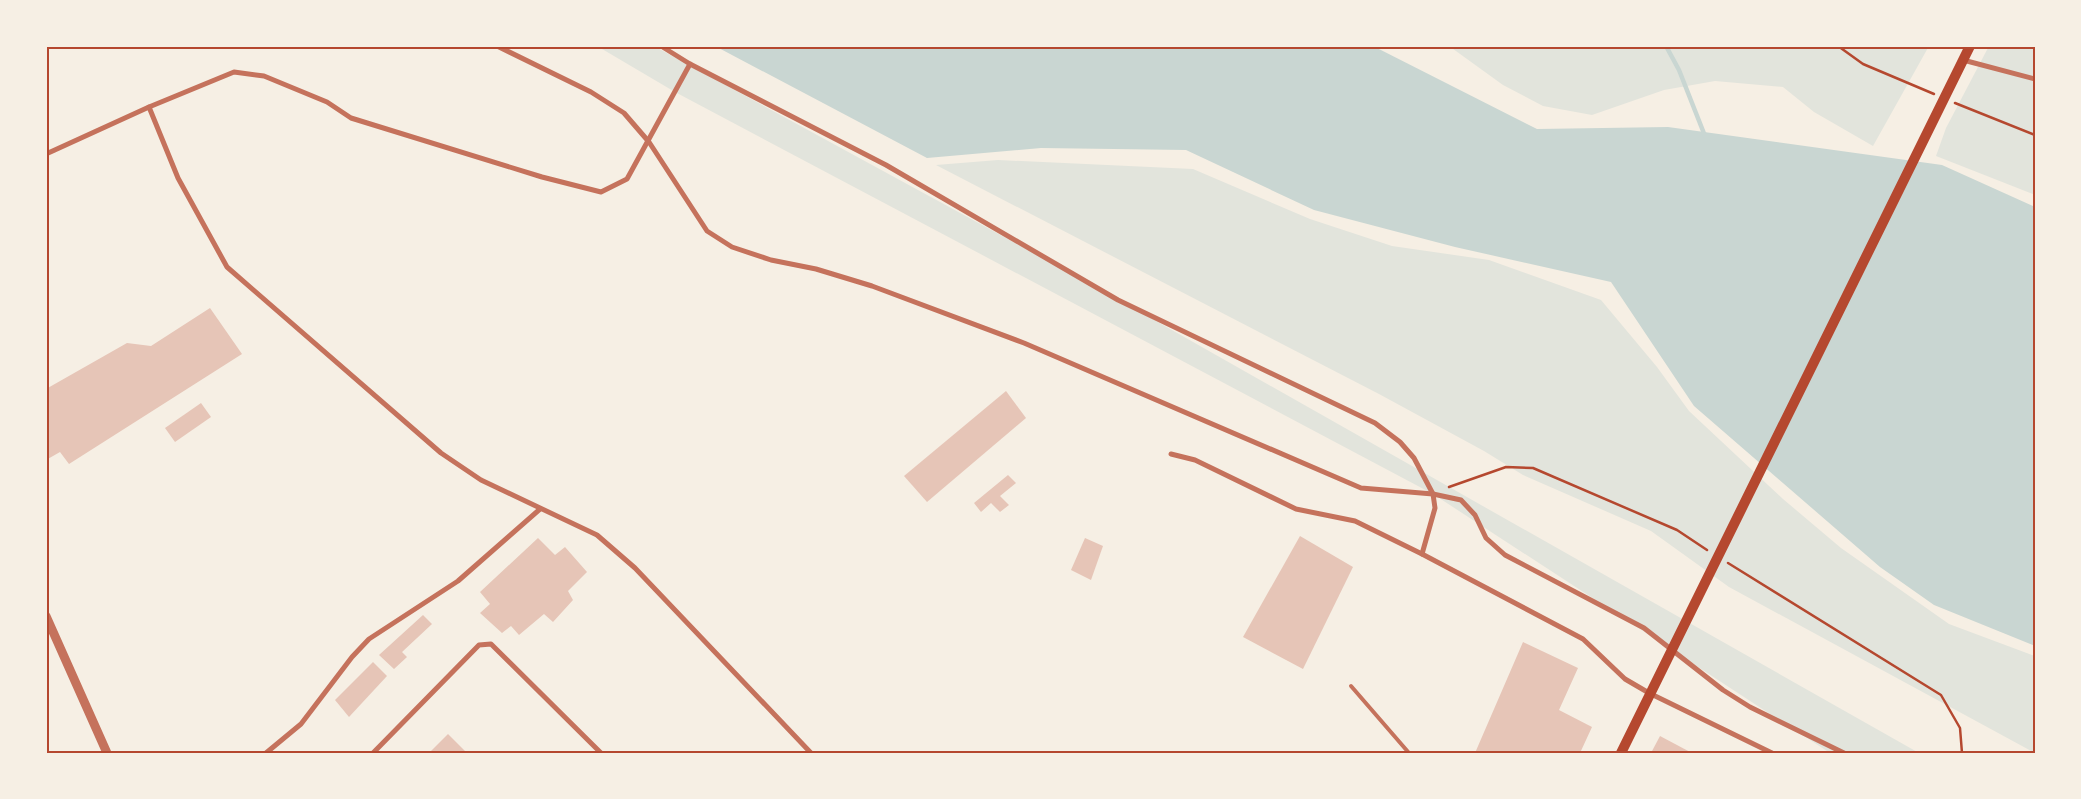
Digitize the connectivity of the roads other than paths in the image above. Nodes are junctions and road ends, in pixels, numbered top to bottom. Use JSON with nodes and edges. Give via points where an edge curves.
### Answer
{"nodes":[{"id":1,"x":497,"y":46,"type":"edge"},
{"id":2,"x":660,"y":46,"type":"edge"},
{"id":3,"x":1970,"y":46,"type":"edge"},
{"id":4,"x":690,"y":64,"type":"junction"},
{"id":5,"x":1961,"y":64,"type":"junction"},
{"id":6,"x":2035,"y":79,"type":"edge"},
{"id":7,"x":149,"y":107,"type":"junction"},
{"id":8,"x":649,"y":142,"type":"junction"},
{"id":9,"x":46,"y":154,"type":"edge"},
{"id":10,"x":1171,"y":454,"type":"dead end"},
{"id":11,"x":1433,"y":494,"type":"junction"},
{"id":12,"x":540,"y":508,"type":"junction"},
{"id":13,"x":1422,"y":554,"type":"junction"},
{"id":14,"x":46,"y":616,"type":"edge"},
{"id":15,"x":1351,"y":686,"type":"dead end"},
{"id":16,"x":1650,"y":693,"type":"junction"},
{"id":17,"x":107,"y":753,"type":"edge"},
{"id":18,"x":266,"y":753,"type":"edge"},
{"id":19,"x":373,"y":753,"type":"edge"},
{"id":20,"x":602,"y":753,"type":"edge"},
{"id":21,"x":812,"y":753,"type":"edge"},
{"id":22,"x":1409,"y":753,"type":"edge"},
{"id":23,"x":1621,"y":753,"type":"edge"},
{"id":24,"x":1772,"y":753,"type":"edge"},
{"id":25,"x":1844,"y":753,"type":"edge"}],
"edges":[{"from":1,"to":8,"type":"street","via":[[590,92],[624,113]]},
{"from":2,"to":4,"type":"street"},
{"from":3,"to":5,"type":"main road"},
{"from":4,"to":8,"type":"street"},
{"from":4,"to":11,"type":"street","via":[[886,164],[1118,300],[1375,423],[1400,442],[1414,458]]},
{"from":5,"to":6,"type":"street"},
{"from":5,"to":16,"type":"main road"},
{"from":7,"to":8,"type":"street","via":[[234,72],[264,76],[327,102],[351,118],[601,192],[627,179]]},
{"from":7,"to":9,"type":"street"},
{"from":7,"to":12,"type":"street","via":[[178,178],[227,267],[441,452],[480,480]]},
{"from":8,"to":11,"type":"street","via":[[707,231],[732,247],[872,286],[1024,343],[1362,488]]},
{"from":10,"to":13,"type":"street","via":[[1195,460],[1296,509],[1355,521]]},
{"from":11,"to":13,"type":"street","via":[[1434,508]]},
{"from":11,"to":25,"type":"street","via":[[1461,500],[1475,516],[1486,538],[1505,555],[1644,628],[1723,690],[1750,707]]},
{"from":12,"to":18,"type":"street","via":[[458,581],[369,639],[301,724]]},
{"from":12,"to":21,"type":"street","via":[[598,535],[635,568]]},
{"from":13,"to":16,"type":"street","via":[[1583,640],[1625,679]]},
{"from":14,"to":17,"type":"street"},
{"from":15,"to":22,"type":"lane"},
{"from":16,"to":23,"type":"main road"},
{"from":16,"to":24,"type":"street"},
{"from":19,"to":20,"type":"street","via":[[479,645],[491,644]]}]}
